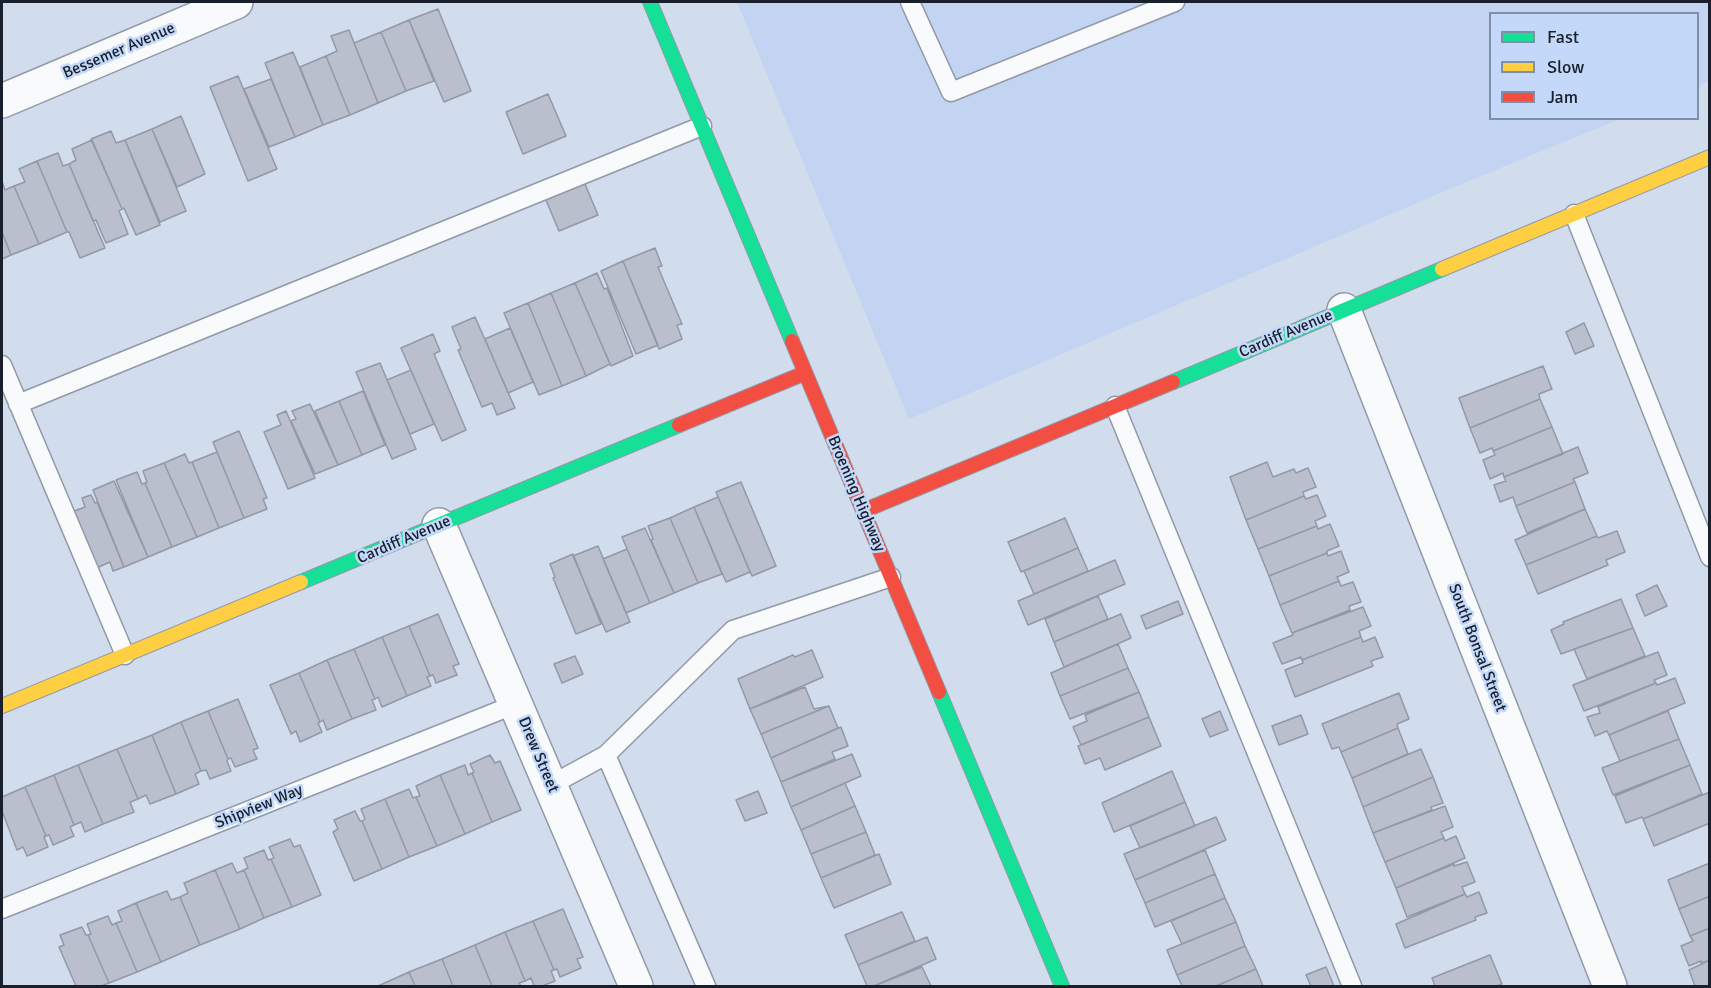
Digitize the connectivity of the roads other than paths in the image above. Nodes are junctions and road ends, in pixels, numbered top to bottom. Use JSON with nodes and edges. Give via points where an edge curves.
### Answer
{"nodes":[{"id":1,"x":236,"y":2,"type":"edge"},
{"id":2,"x":650,"y":2,"type":"edge"},
{"id":3,"x":910,"y":2,"type":"edge"},
{"id":4,"x":1175,"y":2,"type":"edge"},
{"id":5,"x":2,"y":101,"type":"edge"},
{"id":6,"x":702,"y":126,"type":"junction"},
{"id":7,"x":1710,"y":157,"type":"edge"},
{"id":8,"x":1574,"y":214,"type":"junction"},
{"id":9,"x":1344,"y":310,"type":"junction"},
{"id":10,"x":2,"y":365,"type":"edge"},
{"id":11,"x":805,"y":373,"type":"junction"},
{"id":12,"x":18,"y":404,"type":"junction"},
{"id":13,"x":1115,"y":406,"type":"junction"},
{"id":14,"x":863,"y":512,"type":"junction"},
{"id":15,"x":439,"y":525,"type":"junction"},
{"id":16,"x":1710,"y":557,"type":"edge"},
{"id":17,"x":891,"y":577,"type":"junction"},
{"id":18,"x":125,"y":655,"type":"junction"},
{"id":19,"x":516,"y":704,"type":"junction"},
{"id":20,"x":2,"y":706,"type":"edge"},
{"id":21,"x":606,"y":755,"type":"junction"},
{"id":22,"x":551,"y":785,"type":"junction"},
{"id":23,"x":2,"y":909,"type":"edge"},
{"id":24,"x":636,"y":987,"type":"edge"},
{"id":25,"x":706,"y":987,"type":"edge"},
{"id":26,"x":1062,"y":987,"type":"edge"},
{"id":27,"x":1352,"y":987,"type":"edge"},
{"id":28,"x":1610,"y":987,"type":"edge"}],
"edges":[{"from":1,"to":5,"type":"street","name":"Bessemer Avenue"},
{"from":2,"to":6,"type":"street","name":"Broening Highway"},
{"from":3,"to":4,"type":"lane","via":[[951,92]]},
{"from":6,"to":11,"type":"street","name":"Broening Highway"},
{"from":6,"to":12,"type":"lane"},
{"from":7,"to":8,"type":"street","name":"Cardiff Avenue"},
{"from":8,"to":9,"type":"street","name":"Cardiff Avenue"},
{"from":8,"to":16,"type":"lane"},
{"from":9,"to":13,"type":"street","name":"Cardiff Avenue"},
{"from":9,"to":28,"type":"street","name":"South Bonsal Street"},
{"from":10,"to":12,"type":"lane"},
{"from":11,"to":14,"type":"street","name":"Broening Highway"},
{"from":11,"to":15,"type":"street","name":"Cardiff Avenue"},
{"from":12,"to":18,"type":"lane"},
{"from":13,"to":14,"type":"street","name":"Cardiff Avenue"},
{"from":13,"to":27,"type":"lane"},
{"from":14,"to":17,"type":"street","name":"Broening Highway"},
{"from":15,"to":18,"type":"street","name":"Cardiff Avenue"},
{"from":15,"to":19,"type":"street","name":"Drew Street"},
{"from":17,"to":21,"type":"lane","via":[[733,630]]},
{"from":17,"to":26,"type":"street","name":"Broening Highway"},
{"from":18,"to":20,"type":"street","name":"Cardiff Avenue"},
{"from":19,"to":22,"type":"street","name":"Drew Street"},
{"from":19,"to":23,"type":"lane","name":"Shipview Way"},
{"from":21,"to":22,"type":"lane"},
{"from":21,"to":25,"type":"lane"},
{"from":22,"to":24,"type":"street","name":"Drew Street"}]}
